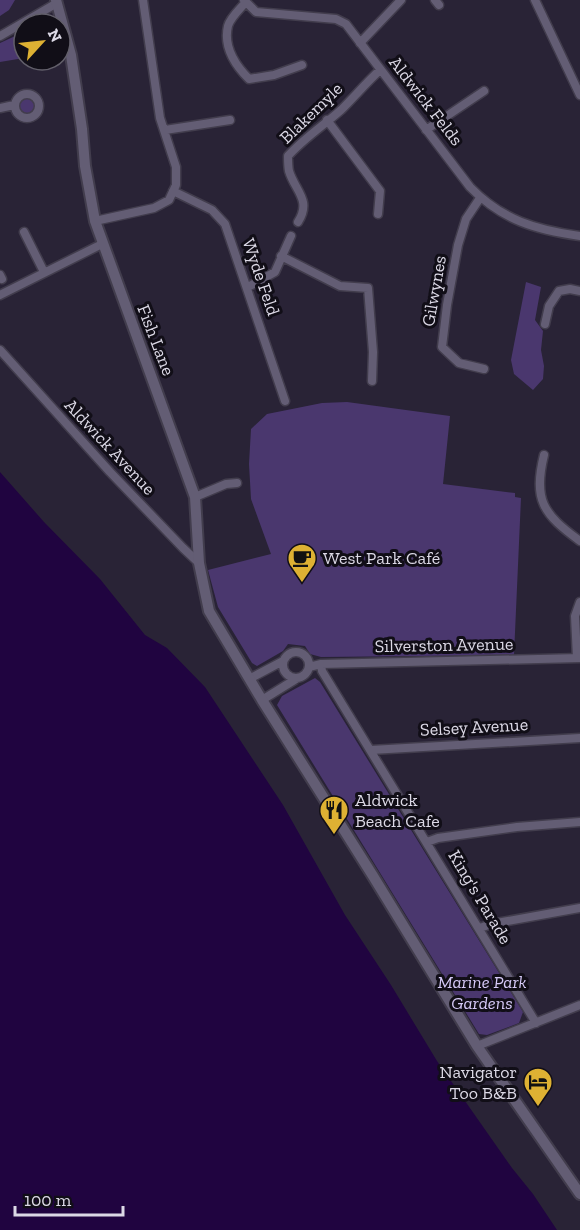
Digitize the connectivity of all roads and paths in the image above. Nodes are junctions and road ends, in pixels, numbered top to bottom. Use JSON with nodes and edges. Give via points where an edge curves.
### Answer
{"nodes":[{"id":1,"x":142,"y":0,"type":"edge"},
{"id":2,"x":401,"y":0,"type":"edge"},
{"id":3,"x":535,"y":0,"type":"edge"},
{"id":4,"x":245,"y":1,"type":"edge"},
{"id":5,"x":56,"y":2,"type":"edge"},
{"id":6,"x":0,"y":36,"type":"edge"},
{"id":7,"x":360,"y":43,"type":"junction"},
{"id":8,"x":302,"y":65,"type":"dead end"},
{"id":9,"x":380,"y":70,"type":"junction"},
{"id":10,"x":484,"y":91,"type":"dead end"},
{"id":11,"x":580,"y":95,"type":"edge"},
{"id":12,"x":15,"y":105,"type":"dead end"},
{"id":13,"x":0,"y":108,"type":"edge"},
{"id":14,"x":230,"y":120,"type":"dead end"},
{"id":15,"x":327,"y":120,"type":"junction"},
{"id":16,"x":165,"y":130,"type":"junction"},
{"id":17,"x":426,"y":130,"type":"junction"},
{"id":18,"x":173,"y":191,"type":"junction"},
{"id":19,"x":480,"y":198,"type":"junction"},
{"id":20,"x":378,"y":214,"type":"dead end"},
{"id":21,"x":95,"y":221,"type":"junction"},
{"id":22,"x":298,"y":222,"type":"dead end"},
{"id":23,"x":24,"y":232,"type":"dead end"},
{"id":24,"x":291,"y":236,"type":"dead end"},
{"id":25,"x":580,"y":236,"type":"edge"},
{"id":26,"x":98,"y":246,"type":"dead end"},
{"id":27,"x":281,"y":256,"type":"junction"},
{"id":28,"x":44,"y":272,"type":"junction"},
{"id":29,"x":248,"y":287,"type":"junction"},
{"id":30,"x":368,"y":288,"type":"junction"},
{"id":31,"x":378,"y":290,"type":"dead end"},
{"id":32,"x":580,"y":291,"type":"edge"},
{"id":33,"x":0,"y":295,"type":"edge"},
{"id":34,"x":544,"y":324,"type":"dead end"},
{"id":35,"x":0,"y":350,"type":"edge"},
{"id":36,"x":484,"y":369,"type":"dead end"},
{"id":37,"x":372,"y":381,"type":"dead end"},
{"id":38,"x":285,"y":401,"type":"dead end"},
{"id":39,"x":544,"y":455,"type":"dead end"},
{"id":40,"x":237,"y":483,"type":"dead end"},
{"id":41,"x":195,"y":497,"type":"junction"},
{"id":42,"x":580,"y":541,"type":"edge"},
{"id":43,"x":200,"y":562,"type":"junction"},
{"id":44,"x":580,"y":602,"type":"edge"},
{"id":45,"x":579,"y":658,"type":"edge"},
{"id":46,"x":283,"y":661,"type":"junction"},
{"id":47,"x":321,"y":664,"type":"junction"},
{"id":48,"x":309,"y":667,"type":"junction"},
{"id":49,"x":249,"y":679,"type":"junction"},
{"id":50,"x":296,"y":679,"type":"junction"},
{"id":51,"x":262,"y":700,"type":"junction"},
{"id":52,"x":580,"y":738,"type":"edge"},
{"id":53,"x":371,"y":750,"type":"junction"},
{"id":54,"x":580,"y":822,"type":"edge"},
{"id":55,"x":427,"y":842,"type":"junction"},
{"id":56,"x":580,"y":908,"type":"edge"},
{"id":57,"x":480,"y":928,"type":"junction"},
{"id":58,"x":580,"y":1005,"type":"edge"},
{"id":59,"x":536,"y":1023,"type":"junction"},
{"id":60,"x":477,"y":1046,"type":"junction"},
{"id":61,"x":580,"y":1194,"type":"edge"}],
"edges":[{"from":1,"to":16,"type":"street"},
{"from":2,"to":7,"type":"street"},
{"from":3,"to":11,"type":"street"},
{"from":4,"to":7,"type":"street","name":"Aldwick Felds","via":[[256,12],[336,19],[346,24]]},
{"from":4,"to":8,"type":"street","via":[[228,25],[227,42],[237,68],[249,79]]},
{"from":5,"to":6,"type":"street"},
{"from":5,"to":21,"type":"street","name":"Fish Lane","via":[[71,55]]},
{"from":7,"to":9,"type":"street","name":"Aldwick Felds"},
{"from":9,"to":15,"type":"street","name":"Blakemyle"},
{"from":9,"to":17,"type":"street","name":"Aldwick Felds"},
{"from":10,"to":17,"type":"street"},
{"from":12,"to":13,"type":"street"},
{"from":14,"to":16,"type":"street"},
{"from":15,"to":20,"type":"street","via":[[380,191]]},
{"from":15,"to":22,"type":"street","name":"Blakemyle","via":[[288,156],[289,170],[304,203],[304,213]]},
{"from":16,"to":18,"type":"street","via":[[176,167]]},
{"from":17,"to":19,"type":"street","name":"Aldwick Felds"},
{"from":18,"to":21,"type":"street","via":[[169,200],[154,208]]},
{"from":18,"to":29,"type":"street","name":"Wyde Feld","via":[[212,210],[225,224]]},
{"from":19,"to":25,"type":"street","name":"Aldwick Felds","via":[[521,223]]},
{"from":19,"to":36,"type":"street","name":"Gilwynes","via":[[466,219],[459,245],[442,347],[459,363]]},
{"from":21,"to":41,"type":"street","name":"Fish Lane"},
{"from":23,"to":28,"type":"street"},
{"from":24,"to":27,"type":"street"},
{"from":26,"to":28,"type":"street"},
{"from":27,"to":29,"type":"street","via":[[274,272]]},
{"from":27,"to":30,"type":"street","via":[[340,286]]},
{"from":28,"to":33,"type":"street"},
{"from":29,"to":38,"type":"street","name":"Wyde Feld"},
{"from":30,"to":31,"type":"street"},
{"from":30,"to":37,"type":"street"},
{"from":32,"to":34,"type":"street","via":[[559,291]]},
{"from":35,"to":43,"type":"street","name":"Aldwick Avenue","via":[[110,472]]},
{"from":39,"to":42,"type":"street","via":[[540,498],[550,515]]},
{"from":40,"to":41,"type":"street"},
{"from":41,"to":43,"type":"street","name":"Fish Lane"},
{"from":43,"to":49,"type":"street","name":"Fish Lane","via":[[209,611]]},
{"from":44,"to":45,"type":"street","via":[[575,616]]},
{"from":45,"to":47,"type":"street","name":"Silverston Avenue"},
{"from":46,"to":48,"type":"street","via":[[292,653],[300,653],[307,658]]},
{"from":46,"to":49,"type":"street"},
{"from":46,"to":50,"type":"street","via":[[285,673]]},
{"from":47,"to":48,"type":"street","name":"Silverston Avenue"},
{"from":47,"to":53,"type":"street","name":"King's Parade"},
{"from":48,"to":50,"type":"street","name":"Silverston Avenue","via":[[306,674]]},
{"from":49,"to":51,"type":"street","name":"Fish Lane"},
{"from":50,"to":51,"type":"street","name":"Silverston Avenue"},
{"from":51,"to":60,"type":"street","name":"Fish Lane"},
{"from":52,"to":53,"type":"street","name":"Selsey Avenue"},
{"from":53,"to":55,"type":"street","name":"King's Parade"},
{"from":54,"to":55,"type":"street","via":[[517,827]]},
{"from":55,"to":57,"type":"street","name":"King's Parade"},
{"from":56,"to":57,"type":"street"},
{"from":57,"to":59,"type":"street","name":"King's Parade"},
{"from":58,"to":59,"type":"street"},
{"from":59,"to":60,"type":"street"},
{"from":60,"to":61,"type":"street","name":"Fish Lane"}]}
